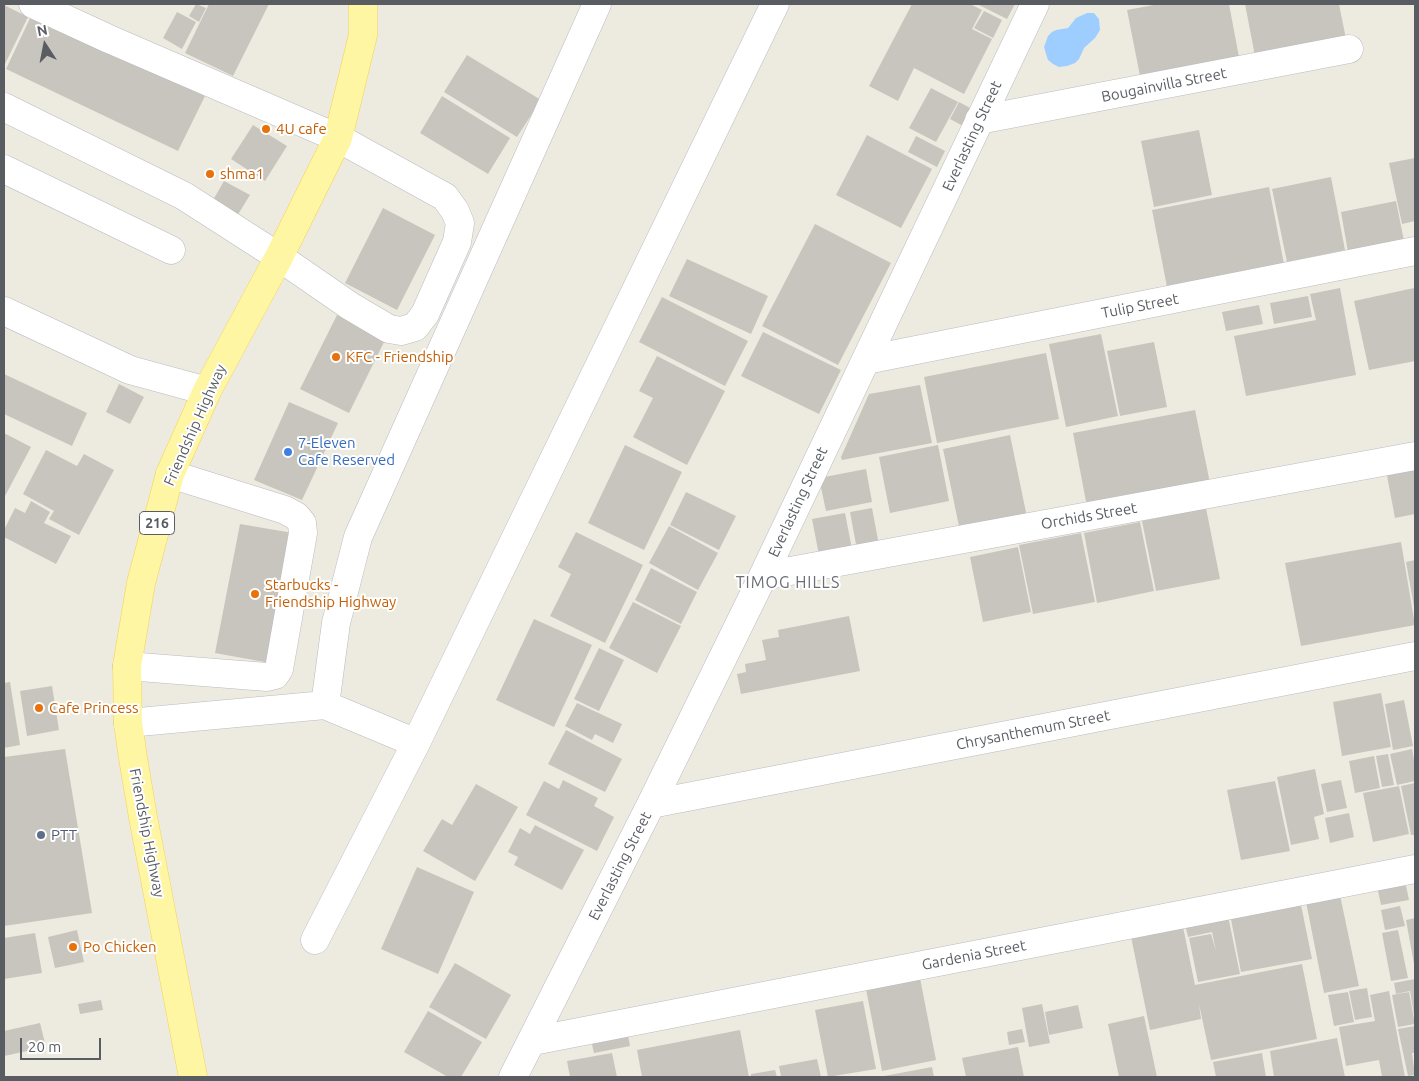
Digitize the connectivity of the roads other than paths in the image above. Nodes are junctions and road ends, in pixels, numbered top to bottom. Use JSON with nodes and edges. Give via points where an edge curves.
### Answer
{"nodes":[{"id":1,"x":33,"y":4,"type":"edge"},
{"id":2,"x":363,"y":4,"type":"edge"},
{"id":3,"x":597,"y":4,"type":"edge"},
{"id":4,"x":775,"y":4,"type":"edge"},
{"id":5,"x":1035,"y":4,"type":"edge"},
{"id":6,"x":1349,"y":49,"type":"dead end"},
{"id":7,"x":4,"y":107,"type":"edge"},
{"id":8,"x":979,"y":120,"type":"junction"},
{"id":9,"x":338,"y":138,"type":"junction"},
{"id":10,"x":4,"y":169,"type":"edge"},
{"id":11,"x":170,"y":250,"type":"dead end"},
{"id":12,"x":1415,"y":251,"type":"edge"},
{"id":13,"x":279,"y":257,"type":"junction"},
{"id":14,"x":4,"y":311,"type":"edge"},
{"id":15,"x":866,"y":360,"type":"junction"},
{"id":16,"x":207,"y":391,"type":"junction"},
{"id":17,"x":1415,"y":456,"type":"edge"},
{"id":18,"x":170,"y":474,"type":"junction"},
{"id":19,"x":763,"y":576,"type":"junction"},
{"id":20,"x":1415,"y":656,"type":"edge"},
{"id":21,"x":127,"y":666,"type":"junction"},
{"id":22,"x":325,"y":705,"type":"junction"},
{"id":23,"x":128,"y":723,"type":"junction"},
{"id":24,"x":416,"y":743,"type":"junction"},
{"id":25,"x":651,"y":804,"type":"junction"},
{"id":26,"x":1415,"y":869,"type":"edge"},
{"id":27,"x":315,"y":940,"type":"dead end"},
{"id":28,"x":532,"y":1041,"type":"junction"},
{"id":29,"x":193,"y":1077,"type":"edge"},
{"id":30,"x":513,"y":1077,"type":"edge"}],
"edges":[{"from":1,"to":9,"type":"street"},
{"from":2,"to":9,"type":"main road","name":"Friendship Highway","number":"216","via":[[363,35]]},
{"from":3,"to":22,"type":"street","via":[[358,537],[336,623]]},
{"from":4,"to":24,"type":"street"},
{"from":5,"to":8,"type":"street","name":"Everlasting Street"},
{"from":6,"to":8,"type":"street","name":"Bougainvilla Street"},
{"from":7,"to":13,"type":"street","via":[[184,196]]},
{"from":8,"to":15,"type":"street","name":"Everlasting Street"},
{"from":9,"to":13,"type":"main road","name":"Friendship Highway","number":"216"},
{"from":9,"to":13,"type":"street","via":[[445,197],[455,211],[460,223],[457,242],[425,314],[415,327],[401,331],[388,329]]},
{"from":10,"to":11,"type":"street"},
{"from":12,"to":15,"type":"street","name":"Tulip Street"},
{"from":13,"to":16,"type":"main road","name":"Friendship Highway","number":"216"},
{"from":14,"to":16,"type":"street","via":[[130,370]]},
{"from":15,"to":19,"type":"street","name":"Everlasting Street"},
{"from":16,"to":18,"type":"main road","name":"Friendship Highway","number":"216"},
{"from":17,"to":19,"type":"street","name":"Orchids Street"},
{"from":18,"to":21,"type":"main road","name":"Friendship Highway","number":"216","via":[[141,583]]},
{"from":18,"to":21,"type":"street","via":[[285,510],[302,523],[303,533],[279,669],[275,675],[267,677]]},
{"from":19,"to":25,"type":"street","name":"Everlasting Street"},
{"from":20,"to":25,"type":"street","name":"Chrysanthemum Street"},
{"from":21,"to":23,"type":"main road","name":"Friendship Highway","number":"216"},
{"from":22,"to":23,"type":"street"},
{"from":22,"to":24,"type":"street"},
{"from":23,"to":29,"type":"main road","name":"Friendship Highway","number":"216"},
{"from":24,"to":27,"type":"street"},
{"from":25,"to":28,"type":"street","name":"Everlasting Street"},
{"from":26,"to":28,"type":"street","name":"Gardenia Street"},
{"from":28,"to":30,"type":"street","name":"Everlasting Street"}]}
